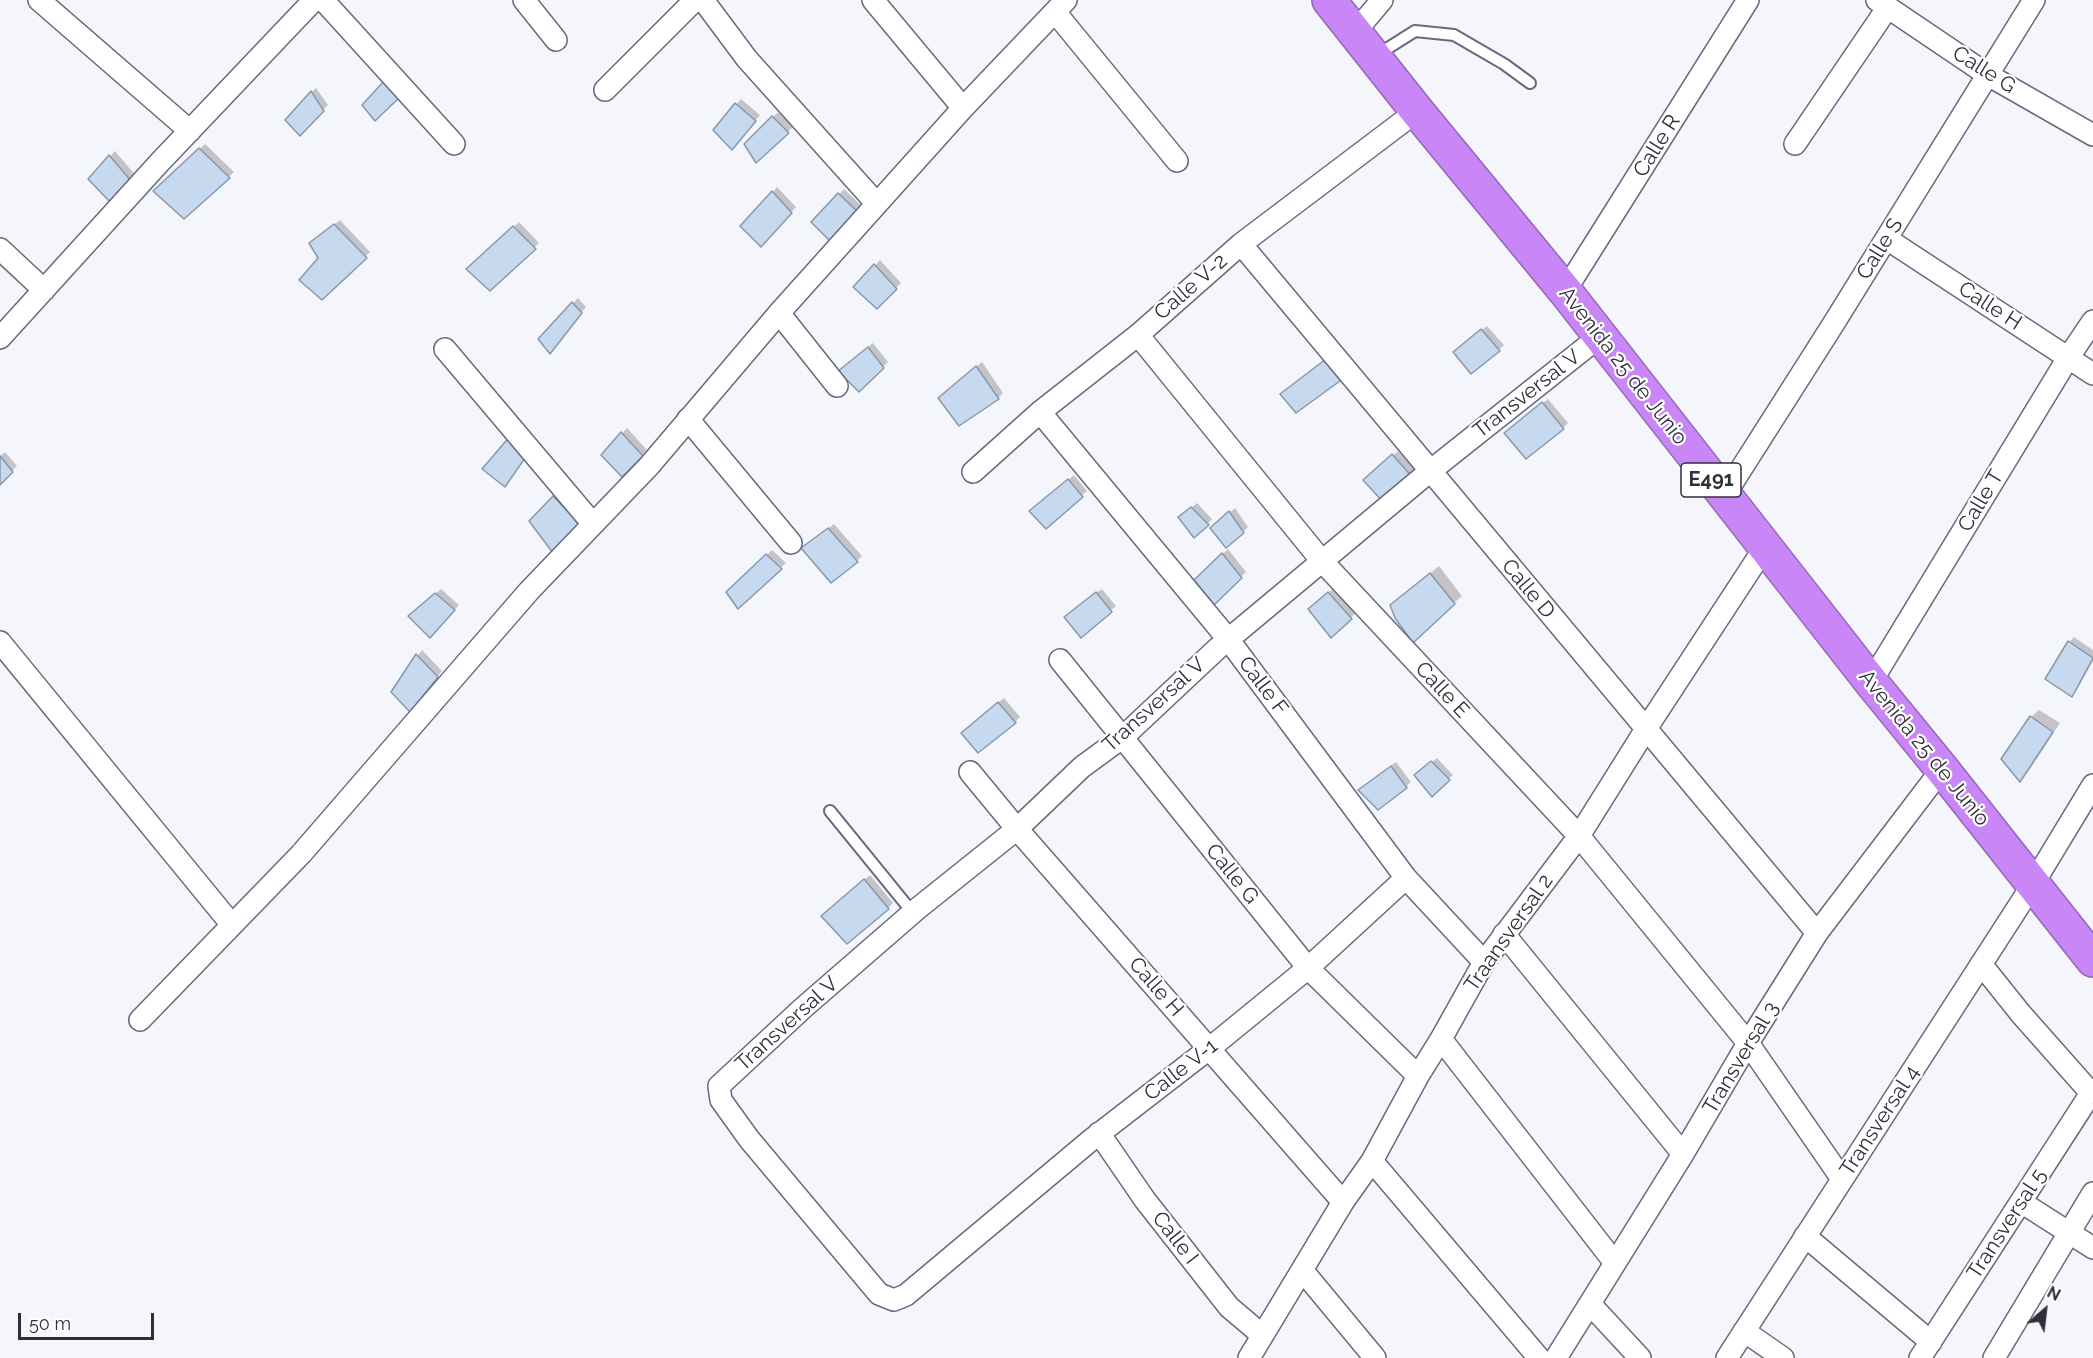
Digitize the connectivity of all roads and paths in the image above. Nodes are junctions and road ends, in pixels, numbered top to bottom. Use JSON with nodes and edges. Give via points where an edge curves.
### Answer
{"nodes":[{"id":1,"x":39,"y":0,"type":"edge"},
{"id":2,"x":314,"y":0,"type":"edge"},
{"id":3,"x":323,"y":0,"type":"edge"},
{"id":4,"x":524,"y":0,"type":"edge"},
{"id":5,"x":695,"y":0,"type":"edge"},
{"id":6,"x":703,"y":0,"type":"edge"},
{"id":7,"x":873,"y":0,"type":"edge"},
{"id":8,"x":1329,"y":0,"type":"edge"},
{"id":9,"x":1382,"y":0,"type":"edge"},
{"id":10,"x":1748,"y":0,"type":"edge"},
{"id":11,"x":2034,"y":0,"type":"edge"},
{"id":12,"x":1883,"y":4,"type":"edge"},
{"id":13,"x":1060,"y":6,"type":"edge"},
{"id":14,"x":556,"y":40,"type":"dead end"},
{"id":15,"x":1364,"y":44,"type":"junction"},
{"id":16,"x":1988,"y":75,"type":"junction"},
{"id":17,"x":1530,"y":82,"type":"dead end"},
{"id":18,"x":605,"y":90,"type":"dead end"},
{"id":19,"x":963,"y":108,"type":"junction"},
{"id":20,"x":1417,"y":111,"type":"junction"},
{"id":21,"x":190,"y":131,"type":"junction"},
{"id":22,"x":2093,"y":135,"type":"edge"},
{"id":23,"x":454,"y":144,"type":"dead end"},
{"id":24,"x":1795,"y":144,"type":"dead end"},
{"id":25,"x":1177,"y":161,"type":"dead end"},
{"id":26,"x":877,"y":204,"type":"junction"},
{"id":27,"x":1887,"y":239,"type":"junction"},
{"id":28,"x":1241,"y":244,"type":"junction"},
{"id":29,"x":0,"y":249,"type":"edge"},
{"id":30,"x":44,"y":290,"type":"junction"},
{"id":31,"x":1565,"y":291,"type":"junction"},
{"id":32,"x":779,"y":313,"type":"junction"},
{"id":33,"x":2093,"y":321,"type":"edge"},
{"id":34,"x":1137,"y":334,"type":"junction"},
{"id":35,"x":1599,"y":337,"type":"junction"},
{"id":36,"x":0,"y":338,"type":"edge"},
{"id":37,"x":445,"y":349,"type":"dead end"},
{"id":38,"x":2068,"y":358,"type":"junction"},
{"id":39,"x":2093,"y":374,"type":"edge"},
{"id":40,"x":837,"y":386,"type":"dead end"},
{"id":41,"x":1040,"y":412,"type":"junction"},
{"id":42,"x":688,"y":418,"type":"junction"},
{"id":43,"x":973,"y":472,"type":"dead end"},
{"id":44,"x":1430,"y":472,"type":"junction"},
{"id":45,"x":1724,"y":496,"type":"junction"},
{"id":46,"x":593,"y":524,"type":"junction"},
{"id":47,"x":790,"y":543,"type":"dead end"},
{"id":48,"x":1765,"y":547,"type":"junction"},
{"id":49,"x":1321,"y":560,"type":"junction"},
{"id":50,"x":1228,"y":639,"type":"junction"},
{"id":51,"x":0,"y":642,"type":"edge"},
{"id":52,"x":1060,"y":660,"type":"dead end"},
{"id":53,"x":1871,"y":682,"type":"junction"},
{"id":54,"x":1646,"y":729,"type":"junction"},
{"id":55,"x":1123,"y":737,"type":"junction"},
{"id":56,"x":1942,"y":769,"type":"junction"},
{"id":57,"x":970,"y":772,"type":"dead end"},
{"id":58,"x":2093,"y":785,"type":"edge"},
{"id":59,"x":830,"y":811,"type":"dead end"},
{"id":60,"x":1017,"y":829,"type":"junction"},
{"id":61,"x":1579,"y":836,"type":"junction"},
{"id":62,"x":1406,"y":878,"type":"junction"},
{"id":63,"x":2033,"y":884,"type":"junction"},
{"id":64,"x":913,"y":913,"type":"junction"},
{"id":65,"x":232,"y":925,"type":"junction"},
{"id":66,"x":1817,"y":933,"type":"junction"},
{"id":67,"x":1504,"y":934,"type":"junction"},
{"id":68,"x":2093,"y":960,"type":"edge"},
{"id":69,"x":1484,"y":962,"type":"junction"},
{"id":70,"x":1981,"y":964,"type":"junction"},
{"id":71,"x":1308,"y":968,"type":"junction"},
{"id":72,"x":140,"y":1020,"type":"dead end"},
{"id":73,"x":1441,"y":1039,"type":"junction"},
{"id":74,"x":1748,"y":1043,"type":"junction"},
{"id":75,"x":1210,"y":1048,"type":"junction"},
{"id":76,"x":1418,"y":1076,"type":"junction"},
{"id":77,"x":719,"y":1086,"type":"joint"},
{"id":78,"x":2092,"y":1092,"type":"edge"},
{"id":79,"x":1099,"y":1133,"type":"junction"},
{"id":80,"x":1683,"y":1154,"type":"junction"},
{"id":81,"x":1372,"y":1161,"type":"junction"},
{"id":82,"x":1842,"y":1179,"type":"junction"},
{"id":83,"x":2093,"y":1193,"type":"edge"},
{"id":84,"x":1343,"y":1202,"type":"junction"},
{"id":85,"x":2021,"y":1202,"type":"junction"},
{"id":86,"x":2069,"y":1232,"type":"junction"},
{"id":87,"x":1805,"y":1236,"type":"junction"},
{"id":88,"x":2093,"y":1248,"type":"edge"},
{"id":89,"x":1615,"y":1263,"type":"junction"},
{"id":90,"x":1302,"y":1270,"type":"junction"},
{"id":91,"x":1590,"y":1304,"type":"junction"},
{"id":92,"x":1744,"y":1331,"type":"junction"},
{"id":93,"x":1262,"y":1335,"type":"junction"},
{"id":94,"x":1926,"y":1350,"type":"edge"},
{"id":95,"x":1249,"y":1358,"type":"edge"},
{"id":96,"x":1375,"y":1358,"type":"edge"},
{"id":97,"x":1539,"y":1358,"type":"edge"},
{"id":98,"x":1556,"y":1358,"type":"edge"},
{"id":99,"x":1640,"y":1358,"type":"edge"},
{"id":100,"x":1727,"y":1358,"type":"edge"},
{"id":101,"x":1783,"y":1358,"type":"edge"},
{"id":102,"x":1995,"y":1358,"type":"edge"}],
"edges":[{"from":1,"to":21,"type":"street"},
{"from":2,"to":21,"type":"street"},
{"from":3,"to":23,"type":"street"},
{"from":4,"to":14,"type":"street"},
{"from":5,"to":18,"type":"street"},
{"from":6,"to":26,"type":"street","via":[[747,60]]},
{"from":7,"to":19,"type":"street"},
{"from":8,"to":15,"type":"highway","name":"Avenida 25 de Junio","number":"E491"},
{"from":9,"to":15,"type":"street"},
{"from":10,"to":31,"type":"street","name":"Calle R"},
{"from":11,"to":16,"type":"street","name":"Calle S"},
{"from":12,"to":16,"type":"street","name":"Calle G"},
{"from":12,"to":24,"type":"street"},
{"from":13,"to":19,"type":"street"},
{"from":13,"to":25,"type":"street"},
{"from":15,"to":17,"type":"lane","via":[[1415,31],[1454,35]]},
{"from":15,"to":20,"type":"highway","name":"Avenida 25 de Junio","number":"E491"},
{"from":16,"to":22,"type":"street","name":"Calle G"},
{"from":16,"to":27,"type":"street","name":"Calle S"},
{"from":19,"to":26,"type":"street"},
{"from":20,"to":28,"type":"street","name":"Calle V-2"},
{"from":20,"to":31,"type":"highway","name":"Avenida 25 de Junio","number":"E491"},
{"from":21,"to":30,"type":"street"},
{"from":26,"to":32,"type":"street"},
{"from":27,"to":38,"type":"street","name":"Calle H"},
{"from":27,"to":45,"type":"street","name":"Calle S"},
{"from":28,"to":34,"type":"street","name":"Calle V-2"},
{"from":28,"to":44,"type":"street","name":"Calle D"},
{"from":29,"to":30,"type":"street"},
{"from":30,"to":36,"type":"street"},
{"from":31,"to":35,"type":"highway","name":"Avenida 25 de Junio","number":"E491"},
{"from":32,"to":40,"type":"street"},
{"from":32,"to":42,"type":"street"},
{"from":33,"to":38,"type":"street","name":"Calle T"},
{"from":34,"to":41,"type":"street","name":"Calle V-2"},
{"from":34,"to":49,"type":"street","name":"Calle E"},
{"from":35,"to":44,"type":"street","name":"Transversal V"},
{"from":35,"to":45,"type":"highway","name":"Avenida 25 de Junio","number":"E491"},
{"from":37,"to":46,"type":"street"},
{"from":38,"to":39,"type":"street","name":"Calle H"},
{"from":38,"to":53,"type":"street","name":"Calle T"},
{"from":41,"to":43,"type":"street","name":"Calle V-2"},
{"from":41,"to":50,"type":"street","name":"Calle F"},
{"from":42,"to":46,"type":"street"},
{"from":42,"to":47,"type":"street"},
{"from":44,"to":49,"type":"street","name":"Transversal V"},
{"from":44,"to":54,"type":"street","name":"Calle D"},
{"from":45,"to":48,"type":"highway","name":"Avenida 25 de Junio","number":"E491"},
{"from":46,"to":65,"type":"street","via":[[513,609],[301,854]]},
{"from":48,"to":53,"type":"highway","name":"Avenida 25 de Junio","number":"E491"},
{"from":48,"to":54,"type":"street","name":"Traansversal 2"},
{"from":49,"to":50,"type":"street","name":"Transversal V"},
{"from":49,"to":61,"type":"street","name":"Calle E"},
{"from":50,"to":55,"type":"street","name":"Transversal V"},
{"from":50,"to":62,"type":"street","name":"Calle F"},
{"from":51,"to":65,"type":"street"},
{"from":52,"to":55,"type":"street","name":"Calle G"},
{"from":53,"to":56,"type":"highway","name":"Avenida 25 de Junio","number":"E491"},
{"from":54,"to":61,"type":"street","name":"Traansversal 2"},
{"from":54,"to":66,"type":"street","name":"Calle D"},
{"from":55,"to":60,"type":"street","name":"Transversal V","via":[[1082,767]]},
{"from":55,"to":71,"type":"street","name":"Calle G"},
{"from":56,"to":63,"type":"highway","name":"Avenida 25 de Junio","number":"E491"},
{"from":56,"to":66,"type":"street","name":"Transversal 3"},
{"from":57,"to":60,"type":"street","name":"Calle H"},
{"from":58,"to":63,"type":"street","name":"Transversal 4"},
{"from":59,"to":64,"type":"lane"},
{"from":60,"to":64,"type":"street","name":"Transversal V"},
{"from":60,"to":75,"type":"street","name":"Calle H"},
{"from":61,"to":67,"type":"street","name":"Traansversal 2"},
{"from":61,"to":74,"type":"street","name":"Calle E"},
{"from":62,"to":69,"type":"street","name":"Calle F"},
{"from":62,"to":71,"type":"street","name":"Calle V-1"},
{"from":63,"to":68,"type":"highway","name":"Avenida 25 de Junio","number":"E491"},
{"from":63,"to":70,"type":"street","name":"Transversal 4"},
{"from":64,"to":77,"type":"street","name":"Transversal V"},
{"from":65,"to":72,"type":"street"},
{"from":66,"to":74,"type":"street","name":"Transversal 3"},
{"from":67,"to":69,"type":"street","name":"Traansversal 2"},
{"from":67,"to":80,"type":"street"},
{"from":69,"to":73,"type":"street","name":"Traansversal 2"},
{"from":70,"to":78,"type":"street"},
{"from":70,"to":82,"type":"street","name":"Transversal 4"},
{"from":71,"to":75,"type":"street","name":"Calle V-1"},
{"from":71,"to":76,"type":"street","name":"Calle G"},
{"from":73,"to":76,"type":"street","name":"Traansversal 2"},
{"from":73,"to":89,"type":"street"},
{"from":74,"to":80,"type":"street","name":"Transversal 3"},
{"from":74,"to":82,"type":"street","name":"Calle E"},
{"from":75,"to":79,"type":"street","name":"Calle V-1"},
{"from":75,"to":84,"type":"street","name":"Calle H"},
{"from":76,"to":81,"type":"street","name":"Traansversal 2"},
{"from":77,"to":79,"type":"street","name":"Calle V-1","via":[[721,1100],[748,1139],[879,1294],[894,1300],[906,1295]]},
{"from":78,"to":85,"type":"street","name":"Transversal 5"},
{"from":79,"to":93,"type":"street","name":"Calle I","via":[[1145,1200],[1229,1307]]},
{"from":80,"to":89,"type":"street","name":"Transversal 3"},
{"from":81,"to":84,"type":"street","name":"Traansversal 2"},
{"from":81,"to":97,"type":"street"},
{"from":82,"to":87,"type":"street","name":"Transversal 4"},
{"from":83,"to":86,"type":"street"},
{"from":84,"to":90,"type":"street","name":"Traansversal 2"},
{"from":85,"to":86,"type":"street"},
{"from":85,"to":94,"type":"street","name":"Transversal 5"},
{"from":86,"to":88,"type":"street"},
{"from":86,"to":102,"type":"street"},
{"from":87,"to":92,"type":"street","name":"Transversal 4"},
{"from":87,"to":94,"type":"street"},
{"from":89,"to":91,"type":"street","name":"Transversal 3"},
{"from":90,"to":93,"type":"street","name":"Traansversal 2"},
{"from":90,"to":96,"type":"street"},
{"from":91,"to":98,"type":"street","name":"Transversal 3"},
{"from":91,"to":99,"type":"street"},
{"from":92,"to":100,"type":"street","name":"Transversal 4"},
{"from":92,"to":101,"type":"street"},
{"from":93,"to":95,"type":"street","name":"Traansversal 2"}]}
